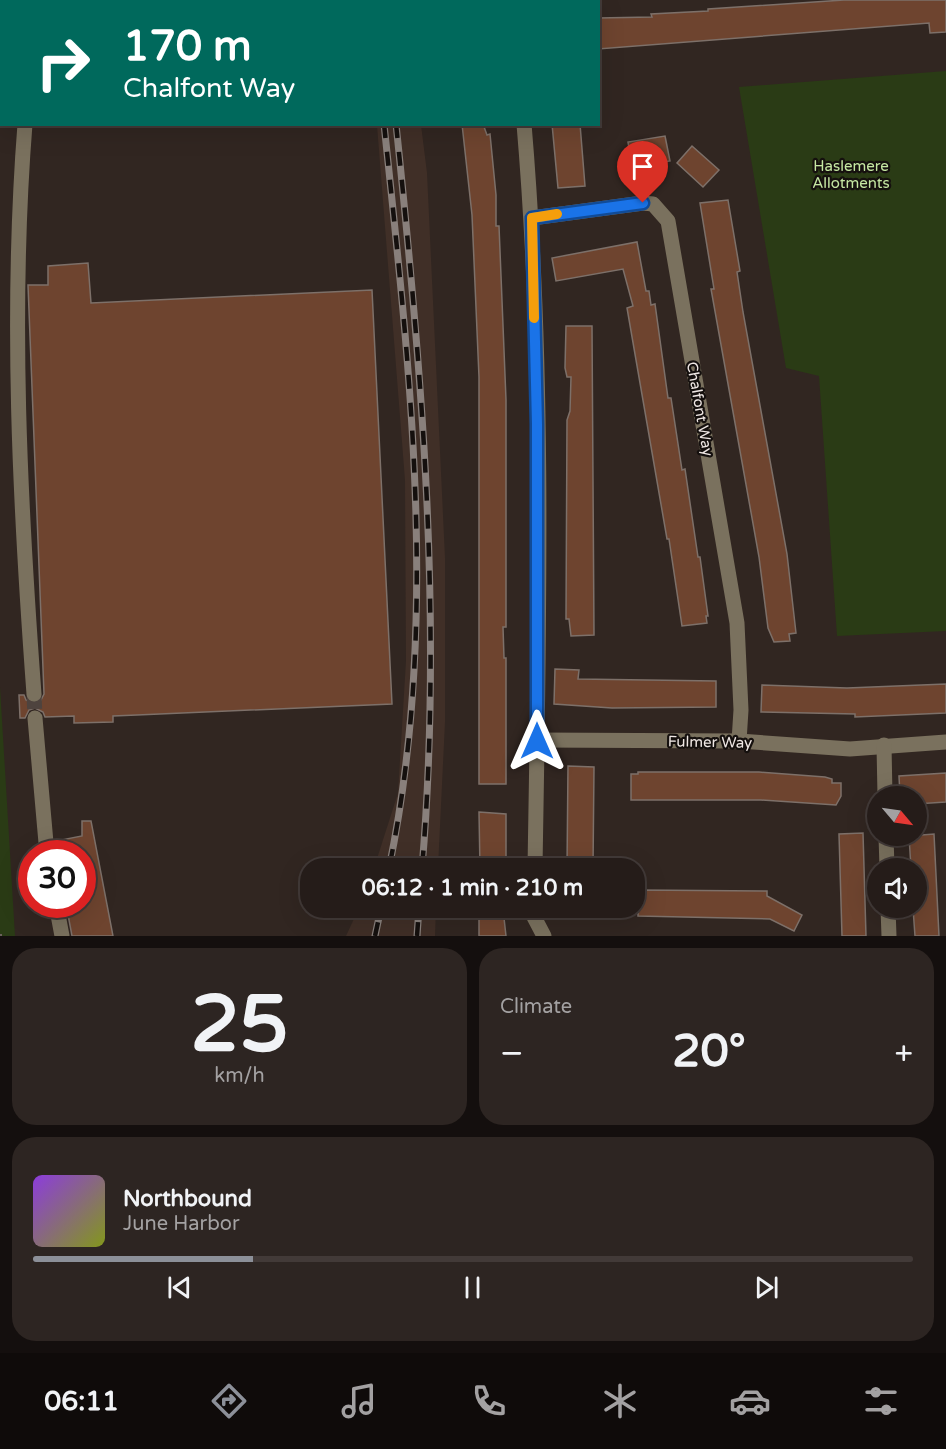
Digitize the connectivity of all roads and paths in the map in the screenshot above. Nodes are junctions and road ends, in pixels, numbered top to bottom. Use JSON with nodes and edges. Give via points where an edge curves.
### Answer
{"nodes":[{"id":1,"x":25,"y":126,"type":"edge"},
{"id":2,"x":524,"y":126,"type":"edge"},
{"id":3,"x":532,"y":218,"type":"junction"},
{"id":4,"x":34,"y":694,"type":"tunnel mouth"},
{"id":5,"x":35,"y":718,"type":"tunnel mouth"},
{"id":6,"x":537,"y":741,"type":"junction"},
{"id":7,"x":739,"y":741,"type":"junction"},
{"id":8,"x":946,"y":742,"type":"edge"},
{"id":9,"x":884,"y":745,"type":"junction"},
{"id":10,"x":885,"y":786,"type":"edge"},
{"id":11,"x":46,"y":840,"type":"edge"},
{"id":12,"x":535,"y":858,"type":"edge"},
{"id":13,"x":59,"y":918,"type":"edge"},
{"id":14,"x":535,"y":918,"type":"edge"},
{"id":15,"x":888,"y":918,"type":"edge"},
{"id":16,"x":62,"y":936,"type":"edge"},
{"id":17,"x":544,"y":936,"type":"edge"},
{"id":18,"x":889,"y":936,"type":"edge"}],
"edges":[{"from":1,"to":4,"type":"street","via":[[20,190],[18,393]]},
{"from":2,"to":3,"type":"street"},
{"from":3,"to":6,"type":"street","via":[[537,424]]},
{"from":3,"to":7,"type":"street","name":"Chalfont Way","via":[[643,203],[653,204],[668,221],[736,623]]},
{"from":5,"to":11,"type":"street"},
{"from":6,"to":7,"type":"street","name":"Fulmer Way"},
{"from":6,"to":12,"type":"street"},
{"from":7,"to":9,"type":"street","name":"Fulmer Way","via":[[850,749]]},
{"from":8,"to":9,"type":"street","name":"Fulmer Way"},
{"from":9,"to":10,"type":"street"},
{"from":13,"to":16,"type":"street"},
{"from":14,"to":17,"type":"street"},
{"from":15,"to":18,"type":"street"}]}
